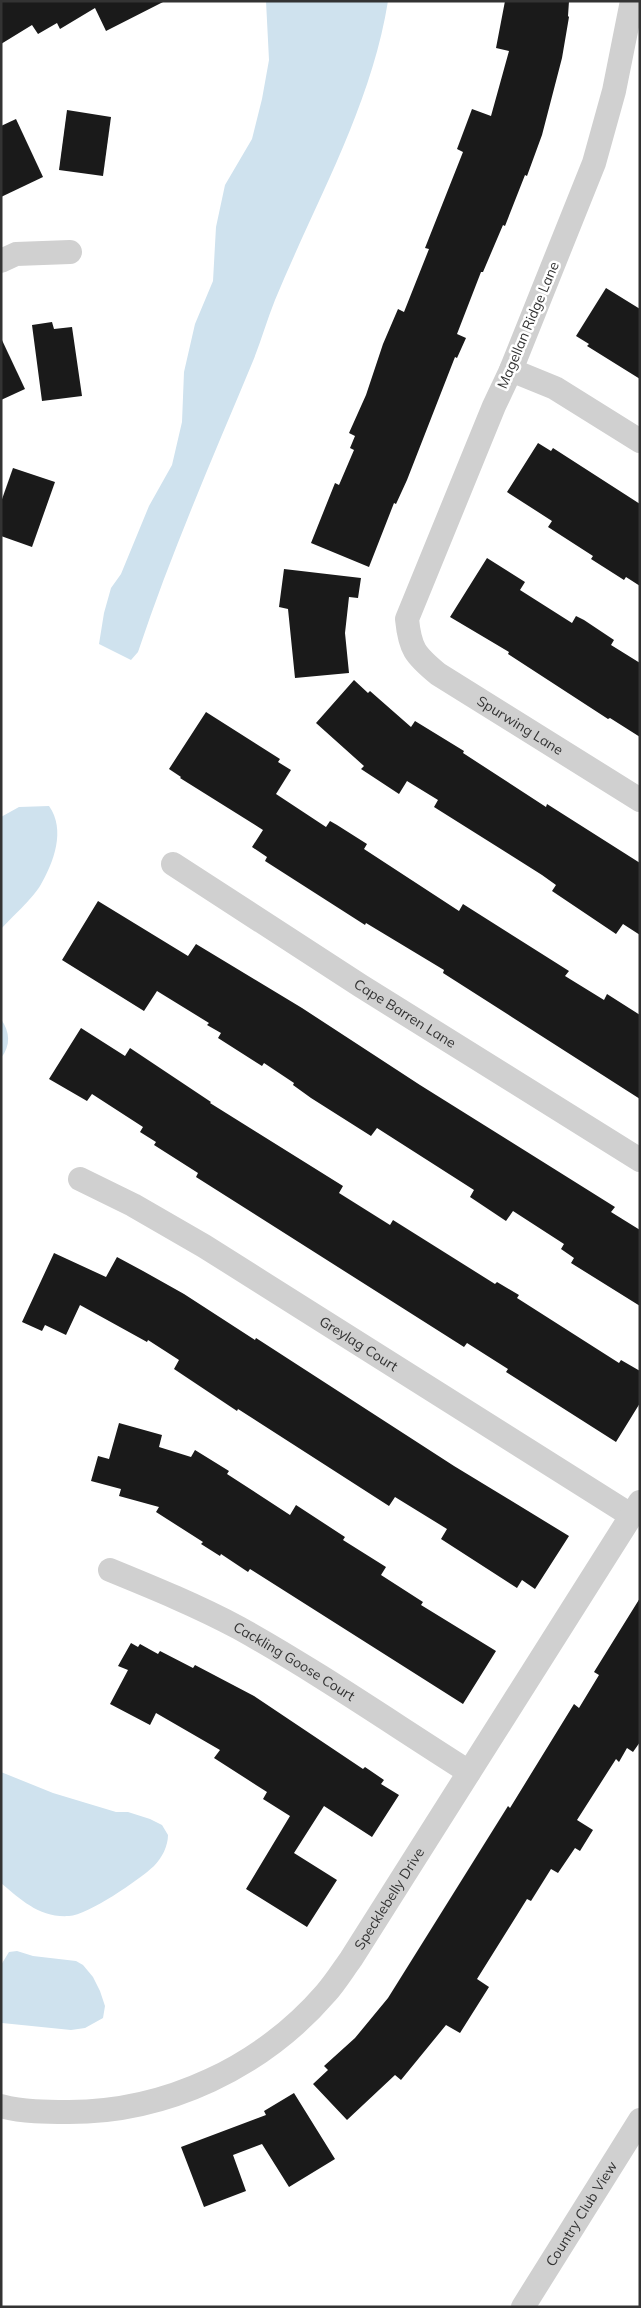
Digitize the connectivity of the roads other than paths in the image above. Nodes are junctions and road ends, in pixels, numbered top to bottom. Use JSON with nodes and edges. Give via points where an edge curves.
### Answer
{"nodes":[{"id":1,"x":632,"y":1,"type":"edge"},
{"id":2,"x":630,"y":58,"type":"edge"},
{"id":3,"x":70,"y":252,"type":"dead end"},
{"id":4,"x":1,"y":261,"type":"edge"},
{"id":5,"x":511,"y":370,"type":"junction"},
{"id":6,"x":640,"y":441,"type":"edge"},
{"id":7,"x":409,"y":642,"type":"joint"},
{"id":8,"x":640,"y":800,"type":"edge"},
{"id":9,"x":173,"y":864,"type":"dead end"},
{"id":10,"x":640,"y":1160,"type":"edge"},
{"id":11,"x":80,"y":1179,"type":"dead end"},
{"id":12,"x":636,"y":1509,"type":"edge"},
{"id":13,"x":110,"y":1570,"type":"dead end"},
{"id":14,"x":469,"y":1772,"type":"junction"},
{"id":15,"x":3,"y":2112,"type":"edge"},
{"id":16,"x":640,"y":2120,"type":"edge"},
{"id":17,"x":631,"y":2155,"type":"edge"},
{"id":18,"x":523,"y":2307,"type":"edge"}],
"edges":[{"from":1,"to":2,"type":"street","name":"Magellan Ridge Lane"},
{"from":2,"to":5,"type":"street","name":"Magellan Ridge Lane","via":[[594,163]]},
{"from":3,"to":4,"type":"street","via":[[16,254]]},
{"from":5,"to":6,"type":"street","via":[[555,388]]},
{"from":5,"to":7,"type":"street","name":"Magellan Ridge Lane","via":[[414,599],[407,619]]},
{"from":7,"to":8,"type":"street","name":"Spurwing Lane","via":[[438,674]]},
{"from":9,"to":10,"type":"street","name":"Cape Barren Lane"},
{"from":11,"to":12,"type":"street","name":"Greylag Court","via":[[133,1205],[220,1256]]},
{"from":12,"to":14,"type":"street","name":"Specklebelly Drive"},
{"from":13,"to":14,"type":"street","name":"Cackling Goose Court","via":[[165,1592],[238,1628]]},
{"from":14,"to":15,"type":"street","name":"Specklebelly Drive","via":[[346,1966],[321,1999],[268,2047],[235,2068],[165,2098],[124,2108],[84,2112]]},
{"from":16,"to":17,"type":"street","name":"Country Club View"},
{"from":17,"to":18,"type":"street","name":"Country Club View"}]}
